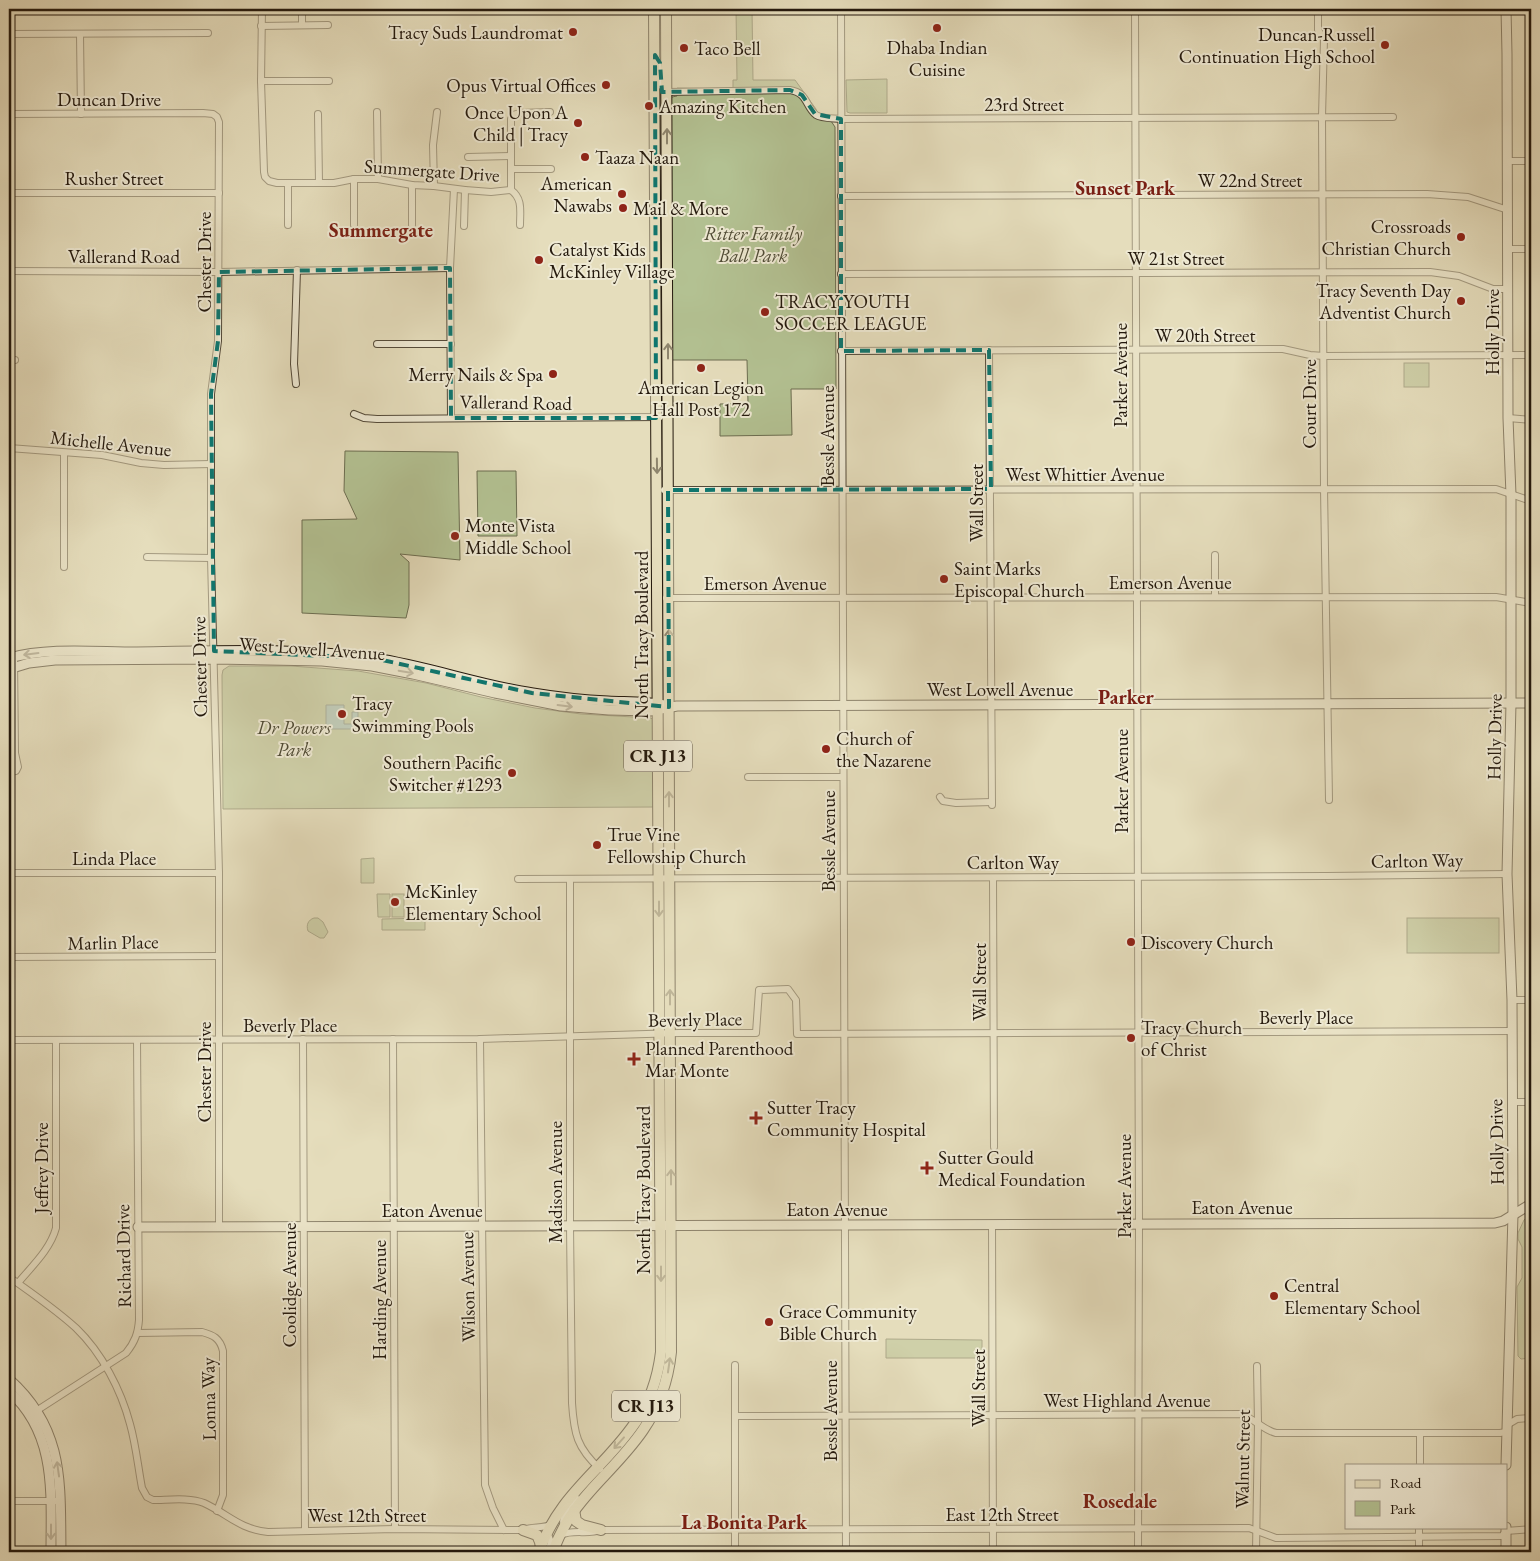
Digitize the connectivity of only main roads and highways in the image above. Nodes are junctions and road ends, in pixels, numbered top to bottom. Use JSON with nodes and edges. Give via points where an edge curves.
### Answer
{"nodes":[{"id":1,"x":654,"y":9,"type":"edge"},
{"id":2,"x":666,"y":9,"type":"edge"},
{"id":3,"x":663,"y":490,"type":"junction"},
{"id":4,"x":663,"y":598,"type":"junction"},
{"id":5,"x":664,"y":878,"type":"junction"},
{"id":6,"x":601,"y":1470,"type":"junction"},
{"id":7,"x":574,"y":1510,"type":"junction"},
{"id":8,"x":523,"y":1530,"type":"road end"},
{"id":9,"x":601,"y":1530,"type":"road end"},
{"id":10,"x":543,"y":1551,"type":"edge"},
{"id":11,"x":554,"y":1552,"type":"edge"}],
"edges":[{"from":1,"to":3,"type":"main road","name":"North Tracy Boulevard","number":"CR J13","one_way":true,"via":[[656,417]]},
{"from":3,"to":2,"type":"main road","name":"North Tracy Boulevard","number":"CR J13","one_way":true,"via":[[668,418]]},
{"from":3,"to":4,"type":"main road","name":"North Tracy Boulevard","number":"CR J13"},
{"from":4,"to":5,"type":"main road","name":"North Tracy Boulevard","number":"CR J13","via":[[658,707]]},
{"from":5,"to":4,"type":"main road","name":"North Tracy Boulevard","number":"CR J13","one_way":true,"via":[[669,707]]},
{"from":5,"to":6,"type":"main road","name":"North Tracy Boulevard","number":"CR J13","via":[[666,1225],[672,1343],[668,1377],[643,1431]]},
{"from":6,"to":7,"type":"main road","name":"North Tracy Boulevard","number":"CR J13"},
{"from":6,"to":10,"type":"main road","name":"North Tracy Boulevard","number":"CR J13","via":[[580,1485],[553,1523],[544,1530]]},
{"from":7,"to":9,"type":"main road","via":[[576,1521]]},
{"from":7,"to":11,"type":"main road","name":"North Tracy Boulevard","number":"CR J13"},
{"from":8,"to":10,"type":"main road","via":[[537,1535]]}]}
